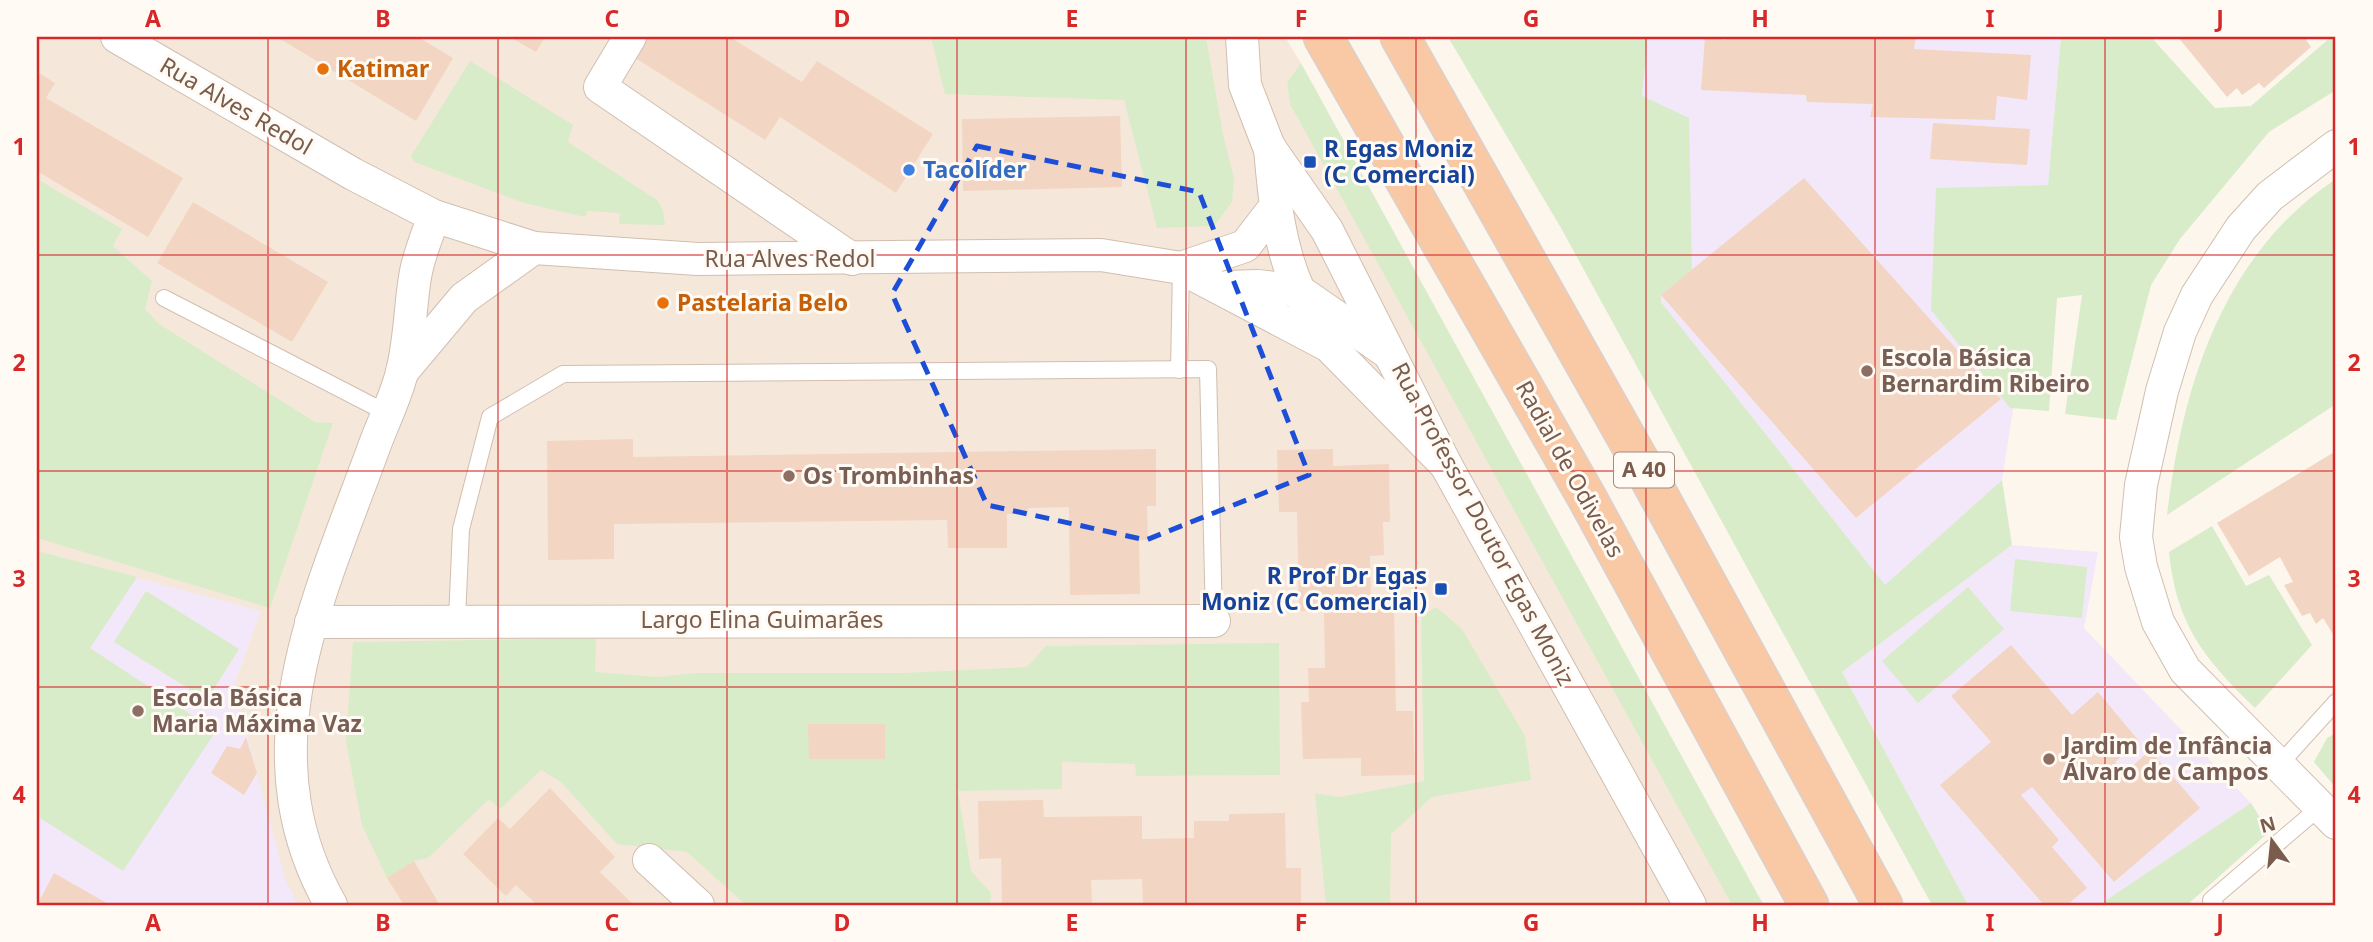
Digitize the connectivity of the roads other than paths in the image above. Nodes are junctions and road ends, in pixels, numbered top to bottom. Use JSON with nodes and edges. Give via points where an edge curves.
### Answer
{"nodes":[{"id":1,"x":117,"y":37,"type":"edge"},
{"id":2,"x":630,"y":37,"type":"edge"},
{"id":3,"x":1242,"y":37,"type":"edge"},
{"id":4,"x":1323,"y":37,"type":"edge"},
{"id":5,"x":1400,"y":37,"type":"edge"},
{"id":6,"x":2336,"y":146,"type":"edge"},
{"id":7,"x":1269,"y":147,"type":"junction"},
{"id":8,"x":1275,"y":207,"type":"junction"},
{"id":9,"x":434,"y":216,"type":"junction"},
{"id":10,"x":1327,"y":230,"type":"junction"},
{"id":11,"x":534,"y":248,"type":"junction"},
{"id":12,"x":852,"y":259,"type":"junction"},
{"id":13,"x":1181,"y":268,"type":"junction"},
{"id":14,"x":1223,"y":287,"type":"junction"},
{"id":15,"x":1299,"y":291,"type":"junction"},
{"id":16,"x":164,"y":298,"type":"dead end"},
{"id":17,"x":1329,"y":346,"type":"junction"},
{"id":18,"x":1394,"y":357,"type":"junction"},
{"id":19,"x":1179,"y":370,"type":"junction"},
{"id":20,"x":402,"y":372,"type":"junction"},
{"id":21,"x":387,"y":413,"type":"junction"},
{"id":22,"x":1446,"y":465,"type":"junction"},
{"id":23,"x":457,"y":619,"type":"junction"},
{"id":24,"x":1213,"y":621,"type":"joint"},
{"id":25,"x":311,"y":622,"type":"junction"},
{"id":26,"x":2336,"y":702,"type":"edge"},
{"id":27,"x":2278,"y":766,"type":"junction"},
{"id":28,"x":2328,"y":815,"type":"edge"},
{"id":29,"x":649,"y":860,"type":"dead end"},
{"id":30,"x":331,"y":905,"type":"edge"},
{"id":31,"x":698,"y":905,"type":"edge"},
{"id":32,"x":1690,"y":905,"type":"edge"},
{"id":33,"x":1809,"y":905,"type":"edge"},
{"id":34,"x":1883,"y":905,"type":"edge"},
{"id":35,"x":2216,"y":905,"type":"edge"}],
"edges":[{"from":1,"to":9,"type":"street","name":"Rua Alves Redol"},
{"from":2,"to":12,"type":"street","via":[[600,87]]},
{"from":3,"to":7,"type":"street","via":[[1245,85]]},
{"from":4,"to":33,"type":"highway","name":"Radial de Odivelas","number":"A 40","via":[[1586,496]]},
{"from":5,"to":34,"type":"highway","number":"A 40"},
{"from":6,"to":27,"type":"street","via":[[2270,196],[2241,228],[2197,295],[2162,391],[2141,485],[2136,537],[2158,622],[2170,647],[2203,691]]},
{"from":7,"to":8,"type":"street"},
{"from":7,"to":10,"type":"street","name":"Rua Professor Doutor Egas Moniz"},
{"from":8,"to":13,"type":"street","via":[[1245,246]]},
{"from":8,"to":15,"type":"street"},
{"from":9,"to":11,"type":"street","name":"Rua Alves Redol"},
{"from":9,"to":20,"type":"street","via":[[415,273]]},
{"from":10,"to":15,"type":"street","via":[[1320,268]]},
{"from":10,"to":18,"type":"street","name":"Rua Professor Doutor Egas Moniz"},
{"from":11,"to":12,"type":"street","name":"Rua Alves Redol","via":[[698,259]]},
{"from":11,"to":20,"type":"street","via":[[464,298]]},
{"from":12,"to":13,"type":"street","name":"Rua Alves Redol","via":[[1101,255]]},
{"from":13,"to":14,"type":"street","name":"Rua Alves Redol"},
{"from":13,"to":19,"type":"lane"},
{"from":14,"to":15,"type":"street"},
{"from":14,"to":17,"type":"street","name":"Rua Alves Redol"},
{"from":15,"to":17,"type":"street"},
{"from":15,"to":18,"type":"street"},
{"from":16,"to":21,"type":"lane"},
{"from":17,"to":22,"type":"street","name":"Rua Alves Redol"},
{"from":18,"to":22,"type":"street","name":"Rua Professor Doutor Egas Moniz"},
{"from":19,"to":23,"type":"lane","via":[[563,374],[490,417],[461,529]]},
{"from":19,"to":24,"type":"lane","via":[[1208,369]]},
{"from":20,"to":21,"type":"street"},
{"from":21,"to":25,"type":"street"},
{"from":22,"to":32,"type":"street","name":"Rua Professor Doutor Egas Moniz"},
{"from":23,"to":24,"type":"street","name":"Largo Elina Guimarães"},
{"from":23,"to":25,"type":"street","name":"Largo Elina Guimarães"},
{"from":25,"to":30,"type":"street","via":[[296,676],[290,788],[302,841]]},
{"from":26,"to":27,"type":"lane"},
{"from":27,"to":28,"type":"street"},
{"from":28,"to":35,"type":"lane","via":[[2211,900]]},
{"from":29,"to":31,"type":"street"}]}
